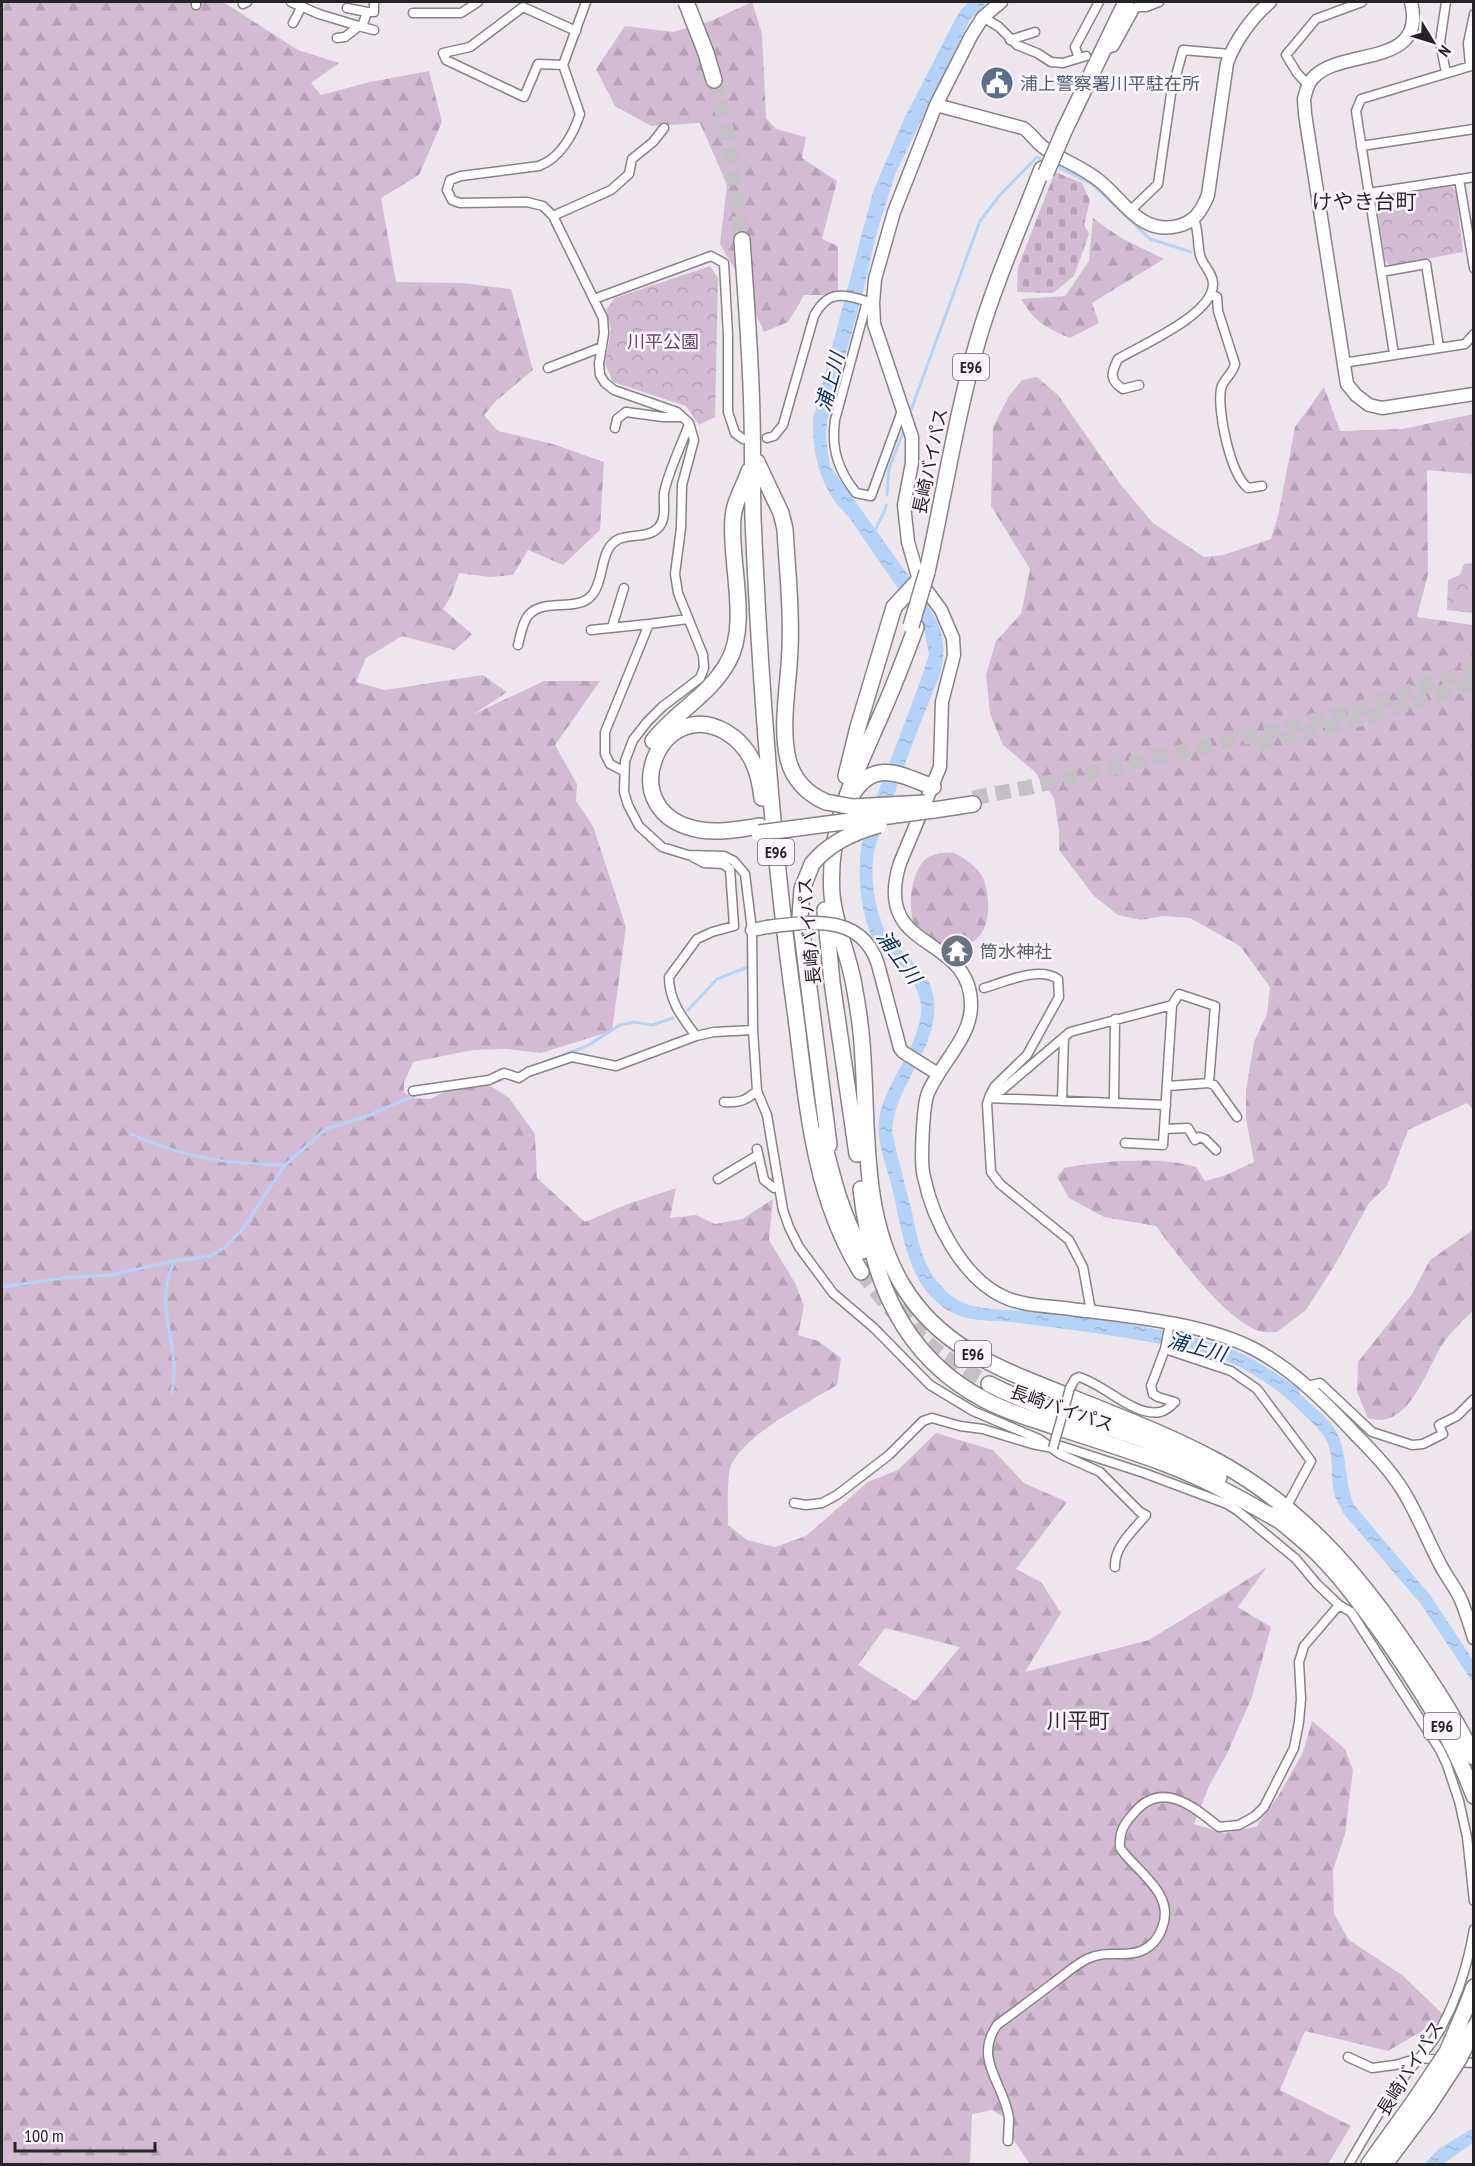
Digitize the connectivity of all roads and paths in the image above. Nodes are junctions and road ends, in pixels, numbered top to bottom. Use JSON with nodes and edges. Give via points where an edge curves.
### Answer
{"nodes":[{"id":1,"x":291,"y":2,"type":"edge"},
{"id":2,"x":374,"y":2,"type":"edge"},
{"id":3,"x":478,"y":2,"type":"edge"},
{"id":4,"x":586,"y":2,"type":"edge"},
{"id":5,"x":686,"y":2,"type":"edge"},
{"id":6,"x":1001,"y":2,"type":"edge"},
{"id":7,"x":1099,"y":2,"type":"edge"},
{"id":8,"x":1120,"y":2,"type":"edge"},
{"id":9,"x":1126,"y":2,"type":"edge"},
{"id":10,"x":1159,"y":2,"type":"edge"},
{"id":11,"x":1270,"y":2,"type":"edge"},
{"id":12,"x":1362,"y":2,"type":"edge"},
{"id":13,"x":1411,"y":2,"type":"edge"},
{"id":14,"x":1446,"y":2,"type":"edge"},
{"id":15,"x":302,"y":6,"type":"junction"},
{"id":16,"x":347,"y":8,"type":"dead end"},
{"id":17,"x":367,"y":12,"type":"junction"},
{"id":18,"x":413,"y":13,"type":"dead end"},
{"id":19,"x":1473,"y":14,"type":"edge"},
{"id":20,"x":983,"y":17,"type":"junction"},
{"id":21,"x":293,"y":22,"type":"dead end"},
{"id":22,"x":360,"y":27,"type":"junction"},
{"id":23,"x":374,"y":30,"type":"dead end"},
{"id":24,"x":576,"y":31,"type":"junction"},
{"id":25,"x":1035,"y":32,"type":"dead end"},
{"id":26,"x":337,"y":38,"type":"dead end"},
{"id":27,"x":1010,"y":40,"type":"junction"},
{"id":28,"x":1108,"y":49,"type":"dead end"},
{"id":29,"x":1230,"y":54,"type":"junction"},
{"id":30,"x":563,"y":64,"type":"junction"},
{"id":31,"x":1472,"y":65,"type":"edge"},
{"id":32,"x":1446,"y":73,"type":"junction"},
{"id":33,"x":714,"y":80,"type":"tunnel mouth"},
{"id":34,"x":1308,"y":85,"type":"junction"},
{"id":35,"x":936,"y":105,"type":"junction"},
{"id":36,"x":664,"y":128,"type":"dead end"},
{"id":37,"x":1062,"y":129,"type":"junction"},
{"id":38,"x":1473,"y":129,"type":"edge"},
{"id":39,"x":1361,"y":146,"type":"junction"},
{"id":40,"x":1473,"y":177,"type":"edge"},
{"id":41,"x":1459,"y":179,"type":"junction"},
{"id":42,"x":1369,"y":192,"type":"junction"},
{"id":43,"x":1130,"y":211,"type":"junction"},
{"id":44,"x":553,"y":216,"type":"junction"},
{"id":45,"x":1194,"y":219,"type":"junction"},
{"id":46,"x":742,"y":240,"type":"tunnel mouth"},
{"id":47,"x":1473,"y":268,"type":"edge"},
{"id":48,"x":1381,"y":272,"type":"junction"},
{"id":49,"x":1211,"y":294,"type":"junction"},
{"id":50,"x":594,"y":299,"type":"junction"},
{"id":51,"x":870,"y":302,"type":"junction"},
{"id":52,"x":1473,"y":334,"type":"edge"},
{"id":53,"x":602,"y":346,"type":"junction"},
{"id":54,"x":1439,"y":347,"type":"junction"},
{"id":55,"x":1394,"y":354,"type":"junction"},
{"id":56,"x":1343,"y":363,"type":"junction"},
{"id":57,"x":548,"y":368,"type":"dead end"},
{"id":58,"x":1139,"y":385,"type":"dead end"},
{"id":59,"x":1473,"y":394,"type":"edge"},
{"id":60,"x":903,"y":408,"type":"junction"},
{"id":61,"x":686,"y":420,"type":"junction"},
{"id":62,"x":615,"y":428,"type":"dead end"},
{"id":63,"x":767,"y":438,"type":"dead end"},
{"id":64,"x":743,"y":439,"type":"dead end"},
{"id":65,"x":754,"y":462,"type":"junction"},
{"id":66,"x":1262,"y":486,"type":"dead end"},
{"id":67,"x":923,"y":577,"type":"junction"},
{"id":68,"x":624,"y":588,"type":"dead end"},
{"id":69,"x":688,"y":619,"type":"junction"},
{"id":70,"x":649,"y":624,"type":"junction"},
{"id":71,"x":612,"y":627,"type":"junction"},
{"id":72,"x":913,"y":627,"type":"junction"},
{"id":73,"x":591,"y":630,"type":"dead end"},
{"id":74,"x":518,"y":645,"type":"dead end"},
{"id":75,"x":623,"y":771,"type":"junction"},
{"id":76,"x":846,"y":778,"type":"junction"},
{"id":77,"x":933,"y":787,"type":"junction"},
{"id":78,"x":973,"y":801,"type":"tunnel mouth"},
{"id":79,"x":934,"y":806,"type":"junction"},
{"id":80,"x":760,"y":830,"type":"junction"},
{"id":81,"x":688,"y":855,"type":"junction"},
{"id":82,"x":832,"y":861,"type":"junction"},
{"id":83,"x":752,"y":930,"type":"junction"},
{"id":84,"x":984,"y":988,"type":"dead end"},
{"id":85,"x":1172,"y":1005,"type":"junction"},
{"id":86,"x":1115,"y":1019,"type":"junction"},
{"id":87,"x":753,"y":1030,"type":"junction"},
{"id":88,"x":696,"y":1036,"type":"junction"},
{"id":89,"x":1064,"y":1037,"type":"junction"},
{"id":90,"x":933,"y":1071,"type":"junction"},
{"id":91,"x":1209,"y":1083,"type":"junction"},
{"id":92,"x":1168,"y":1086,"type":"junction"},
{"id":93,"x":413,"y":1091,"type":"dead end"},
{"id":94,"x":757,"y":1091,"type":"junction"},
{"id":95,"x":989,"y":1097,"type":"junction"},
{"id":96,"x":1062,"y":1100,"type":"junction"},
{"id":97,"x":724,"y":1102,"type":"dead end"},
{"id":98,"x":1114,"y":1103,"type":"junction"},
{"id":99,"x":1166,"y":1105,"type":"junction"},
{"id":100,"x":1237,"y":1117,"type":"dead end"},
{"id":101,"x":1164,"y":1128,"type":"junction"},
{"id":102,"x":1125,"y":1143,"type":"dead end"},
{"id":103,"x":1216,"y":1150,"type":"dead end"},
{"id":104,"x":832,"y":1176,"type":"junction"},
{"id":105,"x":718,"y":1179,"type":"dead end"},
{"id":106,"x":779,"y":1186,"type":"junction"},
{"id":107,"x":835,"y":1221,"type":"junction"},
{"id":108,"x":862,"y":1251,"type":"dead end"},
{"id":109,"x":861,"y":1272,"type":"tunnel mouth"},
{"id":110,"x":1091,"y":1311,"type":"junction"},
{"id":111,"x":1169,"y":1326,"type":"junction"},
{"id":112,"x":927,"y":1330,"type":"tunnel mouth"},
{"id":113,"x":1165,"y":1350,"type":"junction"},
{"id":114,"x":988,"y":1384,"type":"tunnel mouth"},
{"id":115,"x":1308,"y":1386,"type":"junction"},
{"id":116,"x":1473,"y":1399,"type":"edge"},
{"id":117,"x":1153,"y":1431,"type":"junction"},
{"id":118,"x":1053,"y":1448,"type":"junction"},
{"id":119,"x":1288,"y":1502,"type":"dead end"},
{"id":120,"x":794,"y":1503,"type":"dead end"},
{"id":121,"x":1279,"y":1518,"type":"junction"},
{"id":122,"x":1267,"y":1536,"type":"junction"},
{"id":123,"x":1115,"y":1567,"type":"dead end"},
{"id":124,"x":1340,"y":1605,"type":"junction"},
{"id":125,"x":1473,"y":1638,"type":"edge"},
{"id":126,"x":1473,"y":1757,"type":"edge"},
{"id":127,"x":1473,"y":1796,"type":"edge"},
{"id":128,"x":1473,"y":1901,"type":"edge"},
{"id":129,"x":1473,"y":1929,"type":"edge"},
{"id":130,"x":1473,"y":1987,"type":"edge"},
{"id":131,"x":1473,"y":2028,"type":"edge"},
{"id":132,"x":1348,"y":2057,"type":"dead end"},
{"id":133,"x":1419,"y":2058,"type":"junction"},
{"id":134,"x":1473,"y":2063,"type":"edge"},
{"id":135,"x":1422,"y":2102,"type":"junction"},
{"id":136,"x":1008,"y":2141,"type":"dead end"},
{"id":137,"x":1349,"y":2164,"type":"edge"},
{"id":138,"x":1369,"y":2164,"type":"edge"},
{"id":139,"x":1385,"y":2164,"type":"edge"}],
"edges":[{"from":1,"to":15,"type":"street"},
{"from":2,"to":17,"type":"street","via":[[374,12]]},
{"from":3,"to":18,"type":"street","via":[[461,13]]},
{"from":4,"to":24,"type":"street"},
{"from":5,"to":33,"type":"highway","bridge":true},
{"from":6,"to":20,"type":"street"},
{"from":7,"to":27,"type":"street","via":[[1075,47],[1083,57],[1051,62]]},
{"from":8,"to":37,"type":"highway","name":"長崎バイパス","number":"E96"},
{"from":9,"to":37,"type":"highway","name":"長崎バイパス","number":"E96"},
{"from":10,"to":28,"type":"street","via":[[1136,7],[1114,47]]},
{"from":11,"to":29,"type":"street"},
{"from":12,"to":34,"type":"street","via":[[1316,19],[1286,55]]},
{"from":13,"to":34,"type":"street","via":[[1411,26],[1398,46],[1322,70]]},
{"from":14,"to":32,"type":"street","via":[[1440,42]]},
{"from":15,"to":21,"type":"street"},
{"from":15,"to":22,"type":"street"},
{"from":16,"to":17,"type":"street"},
{"from":17,"to":22,"type":"street"},
{"from":19,"to":31,"type":"street","via":[[1468,43]]},
{"from":20,"to":27,"type":"street"},
{"from":20,"to":35,"type":"street"},
{"from":22,"to":23,"type":"street"},
{"from":22,"to":26,"type":"street"},
{"from":24,"to":30,"type":"street"},
{"from":24,"to":30,"type":"street","via":[[523,7],[470,47],[443,53],[446,60],[524,97],[538,64]]},
{"from":25,"to":27,"type":"street"},
{"from":29,"to":43,"type":"street","via":[[1182,50],[1171,94],[1158,184]]},
{"from":29,"to":45,"type":"street","via":[[1208,195]]},
{"from":30,"to":44,"type":"street","via":[[580,114],[571,135],[554,157],[539,166],[461,176],[447,185],[448,195],[460,203],[527,202],[543,206]]},
{"from":31,"to":32,"type":"street"},
{"from":32,"to":39,"type":"street","via":[[1361,99],[1356,111]]},
{"from":34,"to":56,"type":"street","via":[[1305,114]]},
{"from":35,"to":43,"type":"street","via":[[1023,128],[1041,145],[1083,168]]},
{"from":35,"to":51,"type":"street","via":[[881,252]]},
{"from":36,"to":44,"type":"street","via":[[632,159],[628,174],[611,190]]},
{"from":37,"to":67,"type":"highway","name":"長崎バイパス","number":"E96","bridge":true,"via":[[984,341]]},
{"from":38,"to":39,"type":"street"},
{"from":39,"to":42,"type":"street"},
{"from":40,"to":41,"type":"street"},
{"from":41,"to":42,"type":"street"},
{"from":41,"to":47,"type":"street"},
{"from":42,"to":48,"type":"street"},
{"from":43,"to":45,"type":"street","via":[[1152,226],[1166,229]]},
{"from":44,"to":50,"type":"street"},
{"from":45,"to":49,"type":"street","via":[[1199,230],[1200,256],[1212,276]]},
{"from":46,"to":65,"type":"highway","name":"長崎バイパス","number":"E96"},
{"from":48,"to":54,"type":"street","via":[[1426,264]]},
{"from":48,"to":55,"type":"street"},
{"from":49,"to":58,"type":"street","via":[[1185,321],[1118,359],[1113,368],[1114,383],[1123,389]]},
{"from":49,"to":66,"type":"street","via":[[1216,297],[1235,364],[1221,391],[1223,433],[1245,485]]},
{"from":50,"to":53,"type":"street","via":[[603,318]]},
{"from":50,"to":64,"type":"street","via":[[711,256],[724,263],[728,412],[735,433]]},
{"from":51,"to":60,"type":"street"},
{"from":51,"to":60,"type":"street","via":[[833,436],[844,477],[856,493],[872,496]]},
{"from":51,"to":63,"type":"street","via":[[838,295],[823,302],[814,316],[783,425]]},
{"from":52,"to":54,"type":"street","via":[[1465,344]]},
{"from":53,"to":57,"type":"street"},
{"from":53,"to":61,"type":"street","via":[[599,364],[605,383],[614,390],[677,412]]},
{"from":54,"to":55,"type":"street"},
{"from":55,"to":56,"type":"street"},
{"from":56,"to":59,"type":"street","via":[[1347,384],[1369,405],[1382,408]]},
{"from":60,"to":67,"type":"street","via":[[912,437],[912,463],[904,505],[908,542]]},
{"from":61,"to":62,"type":"street","via":[[626,412],[617,419]]},
{"from":61,"to":69,"type":"street","via":[[694,440],[682,485],[675,574]]},
{"from":61,"to":74,"type":"street","via":[[664,492],[664,513],[658,529],[618,539],[606,554],[598,586],[591,596],[580,603],[545,607],[527,617]]},
{"from":65,"to":79,"type":"highway","bridge":true,"via":[[785,528],[790,646],[786,722],[788,758],[794,773],[802,786],[826,802],[853,807]]},
{"from":65,"to":80,"type":"highway","via":[[733,516],[738,627],[732,653],[710,687],[658,735],[644,758],[641,777],[650,810],[675,832],[716,838]]},
{"from":65,"to":104,"type":"highway","name":"長崎バイパス","number":"E96","via":[[786,897],[809,1059]]},
{"from":65,"to":107,"type":"highway","name":"長崎バイパス","number":"E96","via":[[764,703],[781,897],[813,1142]]},
{"from":67,"to":72,"type":"highway","name":"長崎バイパス","number":"E96"},
{"from":67,"to":76,"type":"highway","via":[[894,608]]},
{"from":67,"to":77,"type":"street","via":[[953,638],[954,655],[942,702],[940,766]]},
{"from":68,"to":71,"type":"street"},
{"from":69,"to":70,"type":"street"},
{"from":69,"to":75,"type":"street","via":[[703,655],[703,673],[647,722],[627,752]]},
{"from":70,"to":71,"type":"street"},
{"from":70,"to":75,"type":"street","via":[[605,732],[604,754],[609,764]]},
{"from":71,"to":73,"type":"street"},
{"from":72,"to":76,"type":"highway","name":"長崎バイパス","number":"E96"},
{"from":72,"to":82,"type":"highway","name":"長崎バイパス","number":"E96","via":[[896,682],[844,801]]},
{"from":75,"to":81,"type":"street","via":[[624,792],[639,826],[663,847]]},
{"from":76,"to":121,"type":"highway","name":"長崎バイパス","number":"E96","via":[[827,831],[823,896],[866,1223],[878,1271],[896,1314],[935,1365],[985,1400],[1199,1477]]},
{"from":77,"to":82,"type":"highway","via":[[892,772],[864,779],[852,794]]},
{"from":77,"to":90,"type":"street","via":[[900,863],[893,895],[897,912],[908,928],[948,956],[969,984],[971,1010],[966,1026]]},
{"from":78,"to":79,"type":"highway"},
{"from":79,"to":80,"type":"highway","bridge":true},
{"from":79,"to":104,"type":"highway","bridge":true,"via":[[868,828],[827,849],[812,864],[802,889],[801,924]]},
{"from":80,"to":107,"type":"highway","via":[[702,831],[683,825],[664,812],[652,791],[651,774],[656,754],[669,737],[702,725],[720,729],[745,749],[758,773],[801,1122],[816,1183]]},
{"from":81,"to":83,"type":"street","via":[[724,856],[740,866],[745,874]]},
{"from":81,"to":88,"type":"street","via":[[704,864],[723,864],[729,869],[734,926],[697,939],[669,977],[678,1012]]},
{"from":82,"to":117,"type":"highway","name":"長崎バイパス","number":"E96","via":[[833,898],[860,1029],[872,1194],[883,1241],[902,1285],[942,1333],[982,1360]]},
{"from":83,"to":87,"type":"street"},
{"from":83,"to":90,"type":"street","bridge":true,"via":[[804,922],[833,923],[859,935],[876,957],[903,1052]]},
{"from":84,"to":95,"type":"street","via":[[1040,974],[1051,975],[1060,983],[1059,997],[1027,1055]]},
{"from":85,"to":86,"type":"street"},
{"from":85,"to":91,"type":"street","via":[[1179,994],[1215,1005]]},
{"from":85,"to":92,"type":"street"},
{"from":86,"to":89,"type":"street"},
{"from":86,"to":98,"type":"street"},
{"from":87,"to":88,"type":"street"},
{"from":87,"to":94,"type":"street"},
{"from":88,"to":93,"type":"street","via":[[616,1066],[572,1057],[519,1078],[504,1073],[489,1080]]},
{"from":89,"to":95,"type":"street"},
{"from":89,"to":96,"type":"street"},
{"from":90,"to":110,"type":"street","via":[[927,1095],[923,1176],[948,1242],[969,1271],[1005,1298]]},
{"from":91,"to":92,"type":"street"},
{"from":91,"to":100,"type":"street"},
{"from":92,"to":99,"type":"street"},
{"from":94,"to":97,"type":"street","via":[[739,1103]]},
{"from":94,"to":106,"type":"street","via":[[767,1115]]},
{"from":95,"to":96,"type":"street"},
{"from":95,"to":110,"type":"street","via":[[991,1172],[1000,1184],[1069,1240],[1083,1267]]},
{"from":96,"to":98,"type":"street"},
{"from":98,"to":99,"type":"street"},
{"from":99,"to":101,"type":"street"},
{"from":101,"to":102,"type":"street","via":[[1163,1145]]},
{"from":101,"to":103,"type":"street","via":[[1188,1128],[1195,1140],[1205,1139]]},
{"from":104,"to":108,"type":"highway","name":"長崎バイパス","number":"E96","via":[[845,1218]]},
{"from":105,"to":106,"type":"street","via":[[757,1152],[764,1180],[774,1188]]},
{"from":106,"to":118,"type":"street","via":[[783,1210],[799,1247],[833,1293],[930,1385],[973,1411]]},
{"from":107,"to":109,"type":"highway","name":"長崎バイパス","number":"E96"},
{"from":110,"to":111,"type":"street"},
{"from":111,"to":113,"type":"street"},
{"from":111,"to":115,"type":"street","via":[[1227,1338],[1253,1348]]},
{"from":112,"to":117,"type":"highway","name":"長崎バイパス","number":"E96","via":[[954,1352],[999,1378]]},
{"from":113,"to":118,"type":"street","bridge":true,"via":[[1151,1386],[1153,1394],[1175,1402],[1167,1410],[1158,1413],[1139,1409],[1080,1377],[1070,1388]]},
{"from":113,"to":119,"type":"street","via":[[1231,1371],[1257,1389],[1311,1461]]},
{"from":114,"to":121,"type":"highway","name":"長崎バイパス","number":"E96","via":[[1171,1452],[1230,1483]]},
{"from":115,"to":116,"type":"street","via":[[1320,1383],[1372,1432],[1412,1445],[1443,1434],[1439,1425],[1457,1416]]},
{"from":115,"to":125,"type":"street","via":[[1399,1484],[1460,1597]]},
{"from":117,"to":126,"type":"highway","name":"長崎バイパス","number":"E96","via":[[1242,1476],[1330,1547],[1395,1628],[1450,1712]]},
{"from":118,"to":120,"type":"street","via":[[932,1418],[923,1421],[889,1455],[837,1495],[822,1503]]},
{"from":118,"to":122,"type":"street","via":[[1060,1446],[1199,1492],[1238,1511]]},
{"from":118,"to":123,"type":"street","via":[[1100,1472],[1146,1515],[1120,1546]]},
{"from":121,"to":122,"type":"street"},
{"from":121,"to":127,"type":"highway","name":"長崎バイパス","number":"E96","via":[[1352,1593],[1401,1660],[1449,1739]]},
{"from":122,"to":124,"type":"street","via":[[1296,1559]]},
{"from":124,"to":128,"type":"street","via":[[1351,1612],[1440,1750],[1459,1801],[1467,1837]]},
{"from":124,"to":136,"type":"street","via":[[1304,1646],[1299,1662],[1301,1699],[1294,1748],[1264,1807],[1239,1825],[1219,1827],[1189,1803],[1163,1797],[1138,1807],[1122,1827],[1120,1848],[1165,1904],[1160,1935],[1140,1952],[1101,1953],[1084,1960],[991,2034],[987,2058],[1009,2117]]},
{"from":129,"to":133,"type":"street","via":[[1462,1983],[1441,2030]]},
{"from":130,"to":135,"type":"highway","name":"長崎バイパス","bridge":true},
{"from":131,"to":135,"type":"highway","name":"長崎バイパス","bridge":true,"via":[[1450,2074]]},
{"from":132,"to":133,"type":"street","via":[[1372,2068]]},
{"from":133,"to":134,"type":"street"},
{"from":133,"to":137,"type":"street","via":[[1397,2085]]},
{"from":135,"to":138,"type":"highway","name":"長崎バイパス"},
{"from":135,"to":139,"type":"highway","name":"長崎バイパス"}]}
